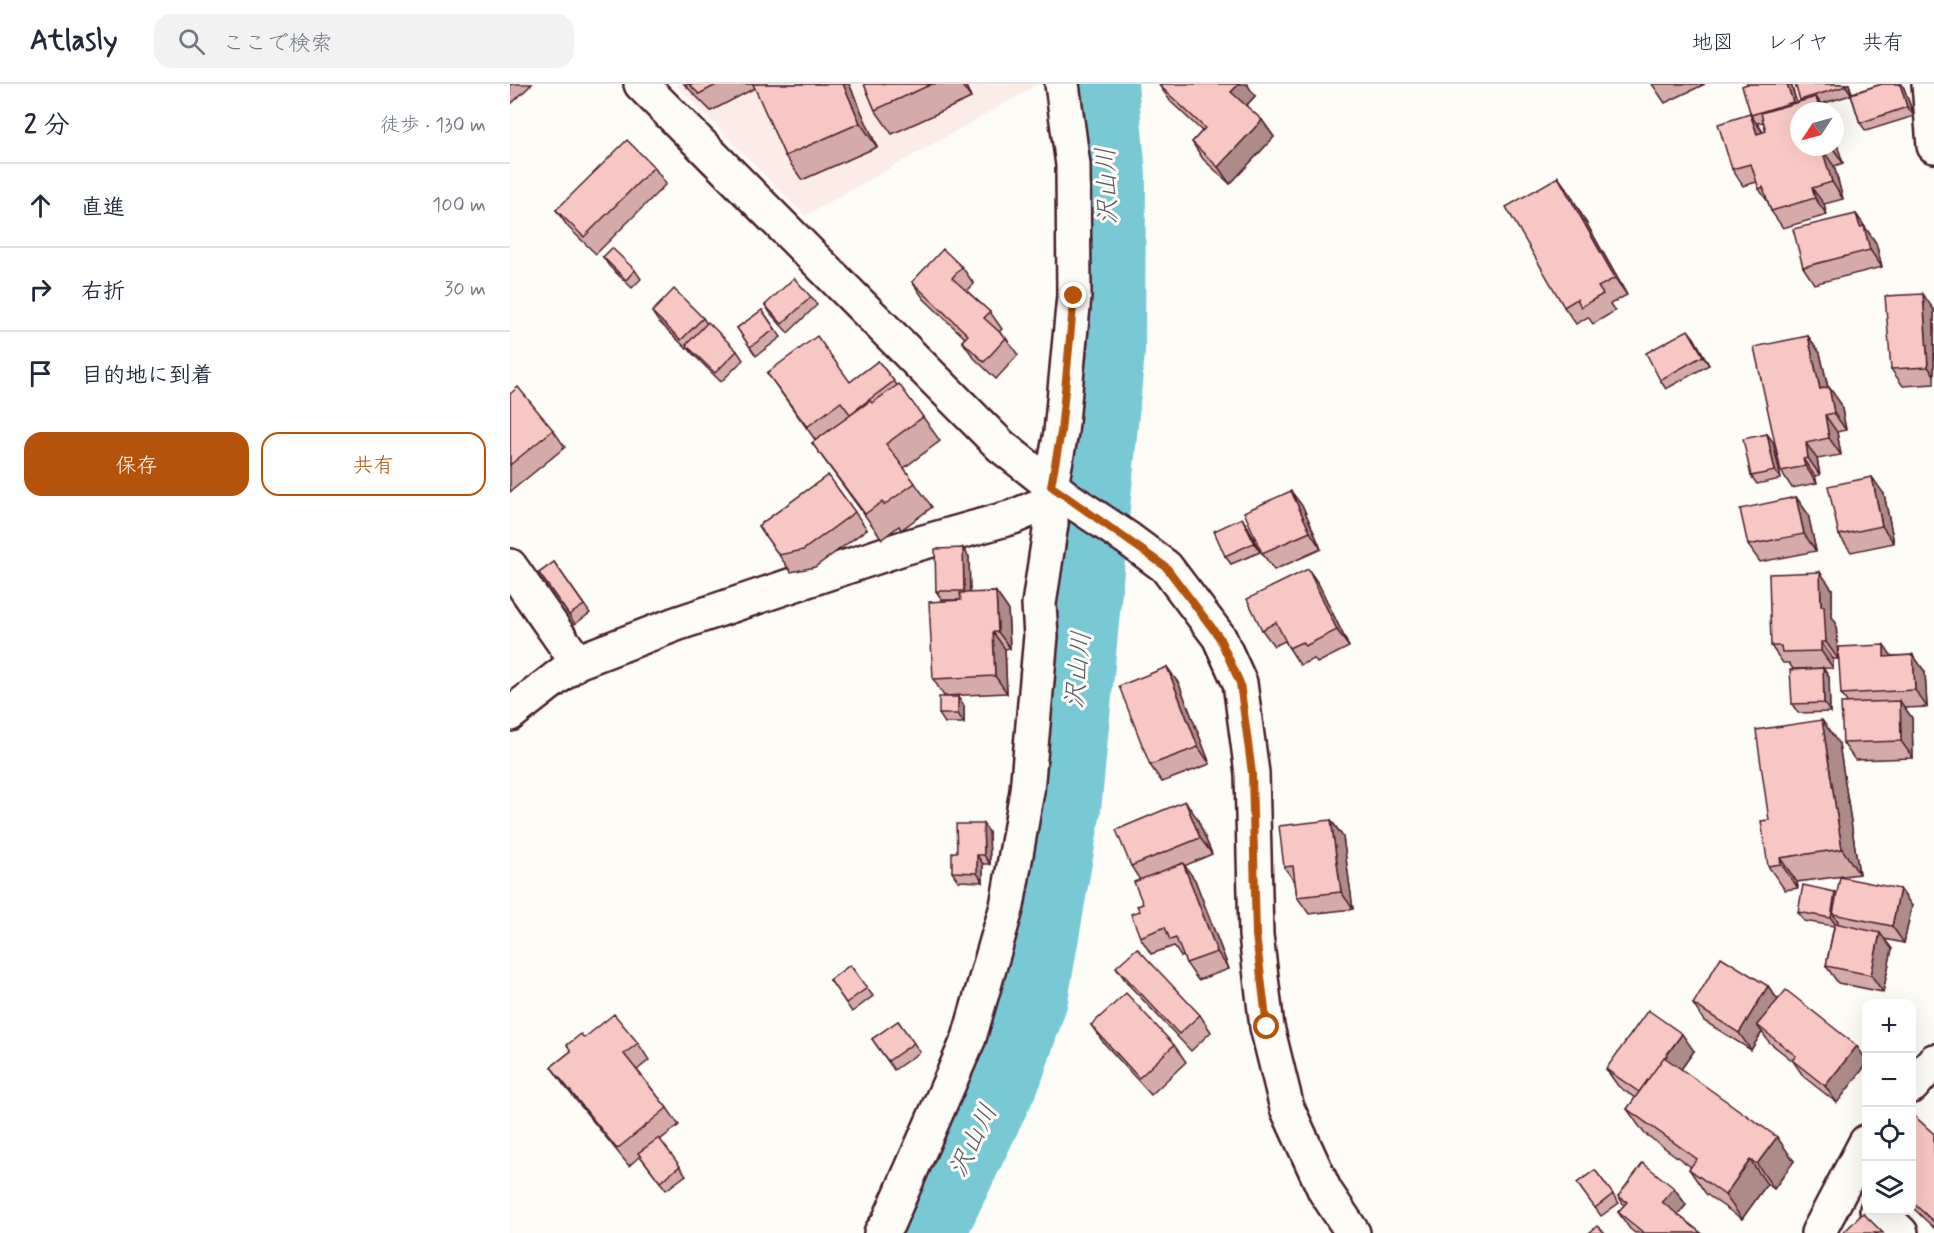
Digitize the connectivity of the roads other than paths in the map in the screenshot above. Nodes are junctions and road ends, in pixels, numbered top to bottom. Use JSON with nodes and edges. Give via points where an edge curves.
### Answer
{"nodes":[{"id":1,"x":640,"y":84,"type":"edge"},
{"id":2,"x":1062,"y":84,"type":"edge"},
{"id":3,"x":1929,"y":84,"type":"edge"},
{"id":4,"x":1934,"y":146,"type":"edge"},
{"id":5,"x":1056,"y":495,"type":"junction"},
{"id":6,"x":510,"y":566,"type":"edge"},
{"id":7,"x":577,"y":662,"type":"junction"},
{"id":8,"x":510,"y":714,"type":"edge"},
{"id":9,"x":1934,"y":1061,"type":"edge"},
{"id":10,"x":1916,"y":1081,"type":"edge"},
{"id":11,"x":1862,"y":1161,"type":"edge"},
{"id":12,"x":1856,"y":1191,"type":"edge"},
{"id":13,"x":1882,"y":1215,"type":"edge"},
{"id":14,"x":881,"y":1233,"type":"edge"},
{"id":15,"x":1353,"y":1233,"type":"edge"},
{"id":16,"x":1818,"y":1233,"type":"edge"},
{"id":17,"x":1901,"y":1233,"type":"edge"}],
"edges":[{"from":1,"to":5,"type":"street","via":[[1001,446]]},
{"from":2,"to":5,"type":"street","via":[[1073,165],[1074,296]]},
{"from":3,"to":4,"type":"street"},
{"from":5,"to":7,"type":"street","via":[[1013,517],[903,548],[676,624]]},
{"from":5,"to":14,"type":"street","via":[[1039,604],[1041,636],[1027,791],[1007,906],[969,1038]]},
{"from":5,"to":15,"type":"street","via":[[1166,567],[1219,637],[1240,683],[1252,773],[1256,935],[1267,1027],[1287,1108],[1325,1191]]},
{"from":6,"to":7,"type":"street"},
{"from":7,"to":8,"type":"street"},
{"from":9,"to":10,"type":"street"},
{"from":11,"to":12,"type":"street"},
{"from":12,"to":16,"type":"street"},
{"from":13,"to":17,"type":"street"}]}
